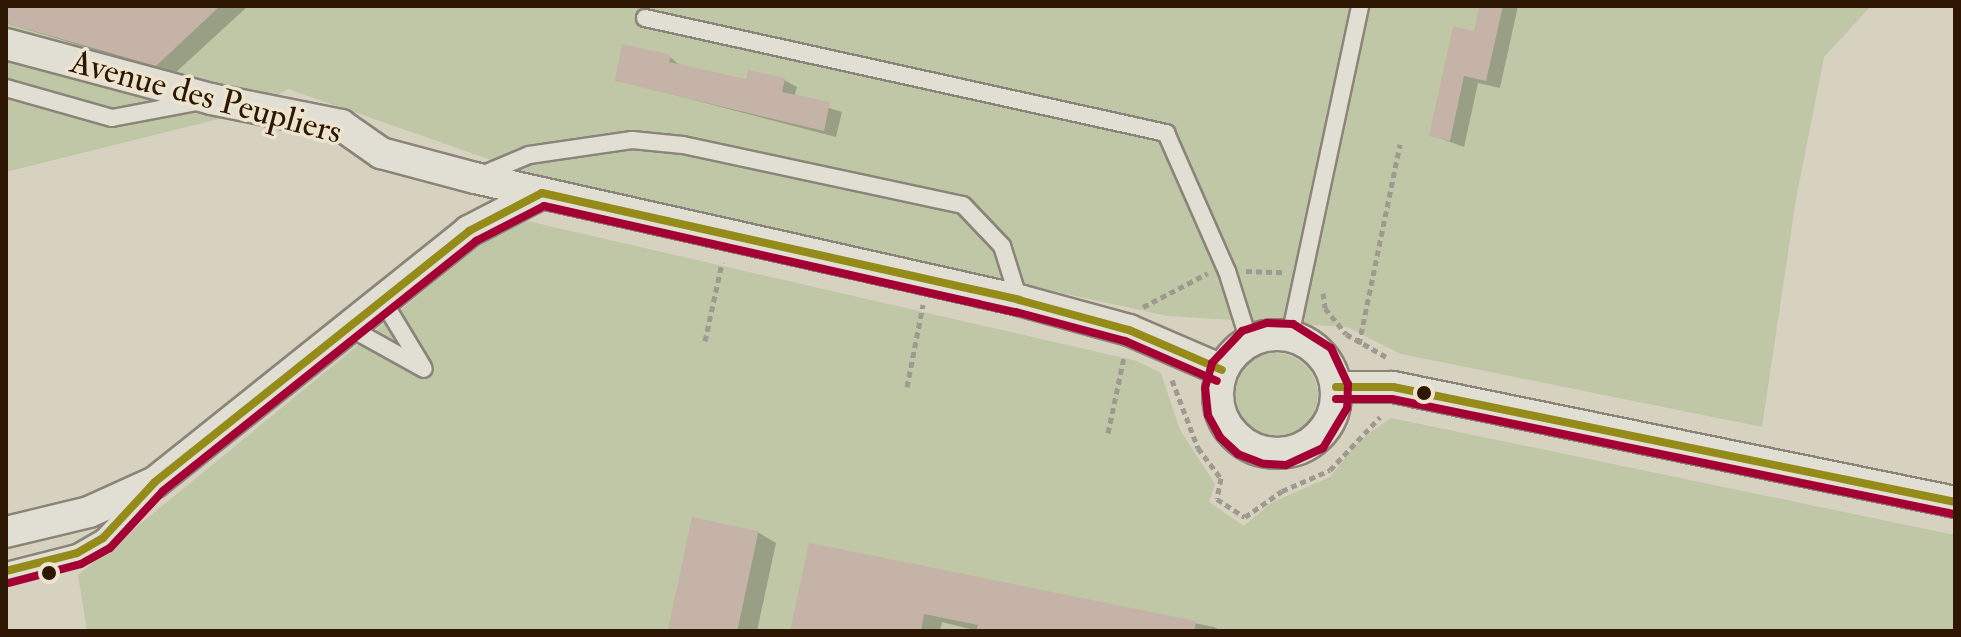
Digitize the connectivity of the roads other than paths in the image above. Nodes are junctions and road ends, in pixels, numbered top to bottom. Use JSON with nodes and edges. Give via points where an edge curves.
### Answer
{"nodes":[{"id":1,"x":1360,"y":6,"type":"edge"},
{"id":2,"x":645,"y":18,"type":"dead end"},
{"id":3,"x":6,"y":44,"type":"edge"},
{"id":4,"x":6,"y":88,"type":"edge"},
{"id":5,"x":211,"y":99,"type":"junction"},
{"id":6,"x":475,"y":178,"type":"junction"},
{"id":7,"x":542,"y":193,"type":"junction"},
{"id":8,"x":1019,"y":300,"type":"junction"},
{"id":9,"x":383,"y":301,"type":"junction"},
{"id":10,"x":352,"y":329,"type":"junction"},
{"id":11,"x":1290,"y":336,"type":"junction"},
{"id":12,"x":1249,"y":341,"type":"junction"},
{"id":13,"x":1222,"y":370,"type":"junction"},
{"id":14,"x":1336,"y":387,"type":"junction"},
{"id":15,"x":155,"y":482,"type":"junction"},
{"id":16,"x":1955,"y":502,"type":"edge"},
{"id":17,"x":6,"y":532,"type":"edge"},
{"id":18,"x":6,"y":571,"type":"edge"}],
"edges":[{"from":1,"to":11,"type":"lane"},
{"from":2,"to":12,"type":"lane","via":[[1166,133],[1227,271]]},
{"from":3,"to":5,"type":"street","name":"Avenue des Peupliers"},
{"from":4,"to":5,"type":"lane","via":[[112,118]]},
{"from":5,"to":6,"type":"street","name":"Avenue des Peupliers","via":[[341,125],[381,153]]},
{"from":6,"to":7,"type":"street","name":"Avenue des Peupliers"},
{"from":6,"to":8,"type":"lane","via":[[529,155],[632,140],[683,145],[963,205],[1002,246]]},
{"from":7,"to":8,"type":"street","name":"Avenue des Peupliers"},
{"from":7,"to":9,"type":"street","via":[[469,231]]},
{"from":8,"to":13,"type":"street","name":"Avenue des Peupliers","via":[[1130,346]]},
{"from":9,"to":10,"type":"street"},
{"from":9,"to":10,"type":"lane","via":[[424,369]]},
{"from":10,"to":15,"type":"street"},
{"from":11,"to":12,"type":"street"},
{"from":11,"to":14,"type":"street","via":[[1321,354]]},
{"from":12,"to":13,"type":"street"},
{"from":13,"to":14,"type":"street","via":[[1218,401],[1229,430],[1265,452],[1283,453],[1317,438],[1332,415]]},
{"from":14,"to":16,"type":"street","via":[[1393,387]]},
{"from":15,"to":17,"type":"street","via":[[89,512]]},
{"from":15,"to":18,"type":"lane","via":[[103,538],[77,553]]}]}
